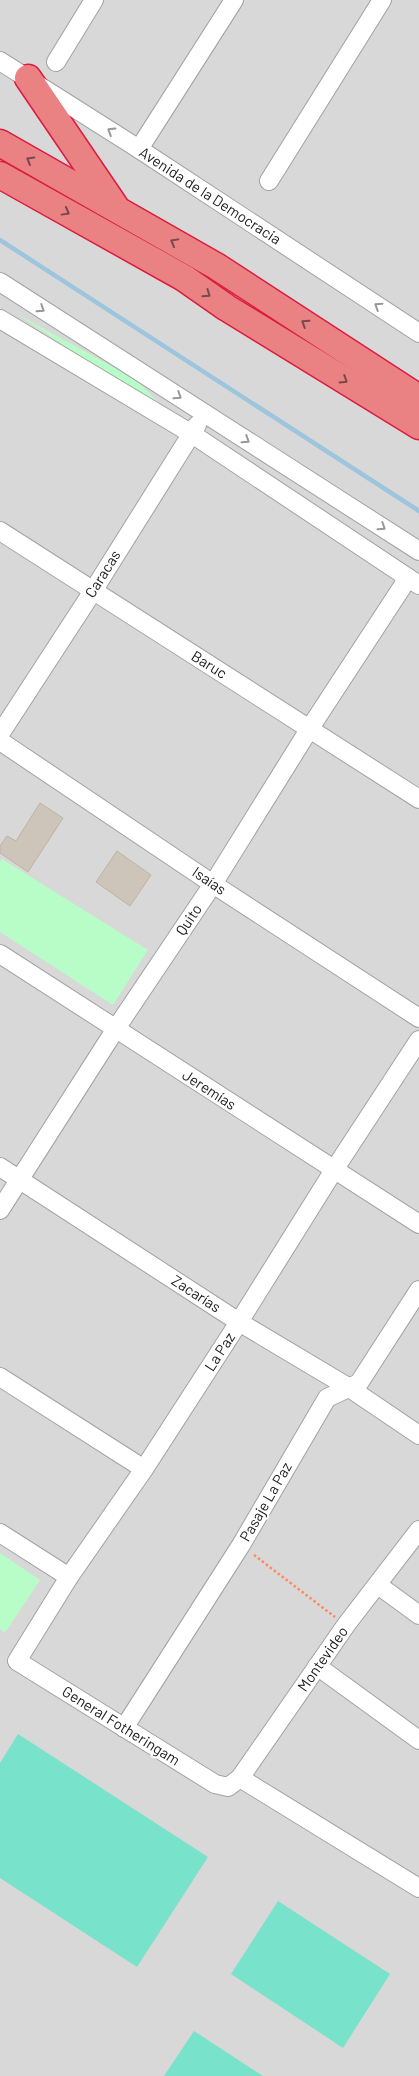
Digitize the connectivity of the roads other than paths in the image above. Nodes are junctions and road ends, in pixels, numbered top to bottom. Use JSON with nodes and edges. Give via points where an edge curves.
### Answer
{"nodes":[{"id":1,"x":94,"y":0,"type":"edge"},
{"id":2,"x":234,"y":0,"type":"edge"},
{"id":3,"x":379,"y":1,"type":"edge"},
{"id":4,"x":0,"y":61,"type":"edge"},
{"id":5,"x":56,"y":62,"type":"dead end"},
{"id":6,"x":28,"y":78,"type":"junction"},
{"id":7,"x":0,"y":143,"type":"edge"},
{"id":8,"x":140,"y":149,"type":"junction"},
{"id":9,"x":0,"y":175,"type":"edge"},
{"id":10,"x":269,"y":181,"type":"dead end"},
{"id":11,"x":12,"y":187,"type":"edge"},
{"id":12,"x":118,"y":210,"type":"junction"},
{"id":13,"x":2,"y":286,"type":"edge"},
{"id":14,"x":0,"y":319,"type":"edge"},
{"id":15,"x":419,"y":333,"type":"edge"},
{"id":16,"x":419,"y":398,"type":"edge"},
{"id":17,"x":204,"y":413,"type":"junction"},
{"id":18,"x":419,"y":426,"type":"edge"},
{"id":19,"x":192,"y":434,"type":"junction"},
{"id":20,"x":0,"y":530,"type":"edge"},
{"id":21,"x":419,"y":551,"type":"edge"},
{"id":22,"x":414,"y":581,"type":"edge"},
{"id":23,"x":93,"y":591,"type":"junction"},
{"id":24,"x":310,"y":728,"type":"junction"},
{"id":25,"x":0,"y":734,"type":"edge"},
{"id":26,"x":0,"y":741,"type":"edge"},
{"id":27,"x":419,"y":798,"type":"edge"},
{"id":28,"x":213,"y":884,"type":"junction"},
{"id":29,"x":0,"y":954,"type":"edge"},
{"id":30,"x":419,"y":1018,"type":"edge"},
{"id":31,"x":116,"y":1030,"type":"junction"},
{"id":32,"x":419,"y":1040,"type":"edge"},
{"id":33,"x":0,"y":1167,"type":"edge"},
{"id":34,"x":334,"y":1170,"type":"junction"},
{"id":35,"x":20,"y":1181,"type":"junction"},
{"id":36,"x":0,"y":1210,"type":"edge"},
{"id":37,"x":419,"y":1224,"type":"edge"},
{"id":38,"x":419,"y":1290,"type":"edge"},
{"id":39,"x":239,"y":1322,"type":"junction"},
{"id":40,"x":0,"y":1377,"type":"edge"},
{"id":41,"x":348,"y":1387,"type":"junction"},
{"id":42,"x":419,"y":1434,"type":"edge"},
{"id":43,"x":144,"y":1469,"type":"junction"},
{"id":44,"x":419,"y":1530,"type":"edge"},
{"id":45,"x":0,"y":1533,"type":"edge"},
{"id":46,"x":69,"y":1577,"type":"junction"},
{"id":47,"x":378,"y":1585,"type":"junction"},
{"id":48,"x":419,"y":1615,"type":"edge"},
{"id":49,"x":17,"y":1661,"type":"joint"},
{"id":50,"x":317,"y":1666,"type":"junction"},
{"id":51,"x":124,"y":1728,"type":"junction"},
{"id":52,"x":419,"y":1740,"type":"edge"},
{"id":53,"x":234,"y":1783,"type":"junction"},
{"id":54,"x":419,"y":1888,"type":"edge"}],
"edges":[{"from":1,"to":5,"type":"street"},
{"from":2,"to":8,"type":"street"},
{"from":3,"to":10,"type":"street"},
{"from":4,"to":6,"type":"street","name":"Avenida de la Democracia"},
{"from":8,"to":6,"type":"street","name":"Avenida de la Democracia","one_way":true},
{"from":6,"to":12,"type":"highway"},
{"from":12,"to":7,"type":"highway","one_way":true},
{"from":15,"to":8,"type":"street","name":"Avenida de la Democracia","one_way":true},
{"from":9,"to":11,"type":"highway"},
{"from":11,"to":18,"type":"highway","one_way":true,"via":[[184,278]]},
{"from":16,"to":12,"type":"highway","one_way":true,"via":[[216,266]]},
{"from":13,"to":17,"type":"street","one_way":true},
{"from":14,"to":19,"type":"street"},
{"from":17,"to":19,"type":"street","name":"Caracas"},
{"from":17,"to":21,"type":"street","one_way":true},
{"from":19,"to":22,"type":"street"},
{"from":19,"to":23,"type":"street","name":"Caracas"},
{"from":20,"to":23,"type":"street","name":"Baruc"},
{"from":22,"to":24,"type":"street","name":"Quito"},
{"from":23,"to":24,"type":"street","name":"Baruc"},
{"from":23,"to":25,"type":"street","name":"Caracas"},
{"from":24,"to":27,"type":"street","name":"Baruc"},
{"from":24,"to":28,"type":"street","name":"Quito"},
{"from":26,"to":28,"type":"street","name":"Isaías"},
{"from":28,"to":30,"type":"street","name":"Isaías"},
{"from":28,"to":31,"type":"street","name":"Quito"},
{"from":29,"to":31,"type":"street","name":"Jeremías"},
{"from":31,"to":34,"type":"street","name":"Jeremías"},
{"from":31,"to":35,"type":"street","name":"Quito"},
{"from":32,"to":34,"type":"street","name":"La Paz"},
{"from":33,"to":35,"type":"street","name":"Zacarías"},
{"from":34,"to":37,"type":"street","name":"Jeremías"},
{"from":34,"to":39,"type":"street","name":"La Paz"},
{"from":35,"to":36,"type":"street","name":"Quito"},
{"from":35,"to":39,"type":"street","name":"Zacarías"},
{"from":38,"to":41,"type":"street","name":"Pasaje La Paz","via":[[359,1383]]},
{"from":39,"to":41,"type":"street","name":"Zacarías"},
{"from":39,"to":43,"type":"street","name":"La Paz"},
{"from":40,"to":43,"type":"street"},
{"from":41,"to":42,"type":"street","name":"Zacarías"},
{"from":41,"to":51,"type":"street","name":"Pasaje La Paz","via":[[327,1398],[241,1545]]},
{"from":43,"to":46,"type":"street","name":"La Paz"},
{"from":44,"to":47,"type":"street","name":"Montevideo"},
{"from":45,"to":46,"type":"street"},
{"from":46,"to":49,"type":"street","name":"La Paz"},
{"from":47,"to":48,"type":"street"},
{"from":47,"to":50,"type":"street","name":"Montevideo"},
{"from":49,"to":51,"type":"street","name":"General Fotheringam"},
{"from":50,"to":52,"type":"street"},
{"from":50,"to":53,"type":"street","name":"Montevideo"},
{"from":51,"to":53,"type":"street","name":"General Fotheringam","via":[[215,1784]]},
{"from":53,"to":54,"type":"street","name":"General Fotheringam"}]}
